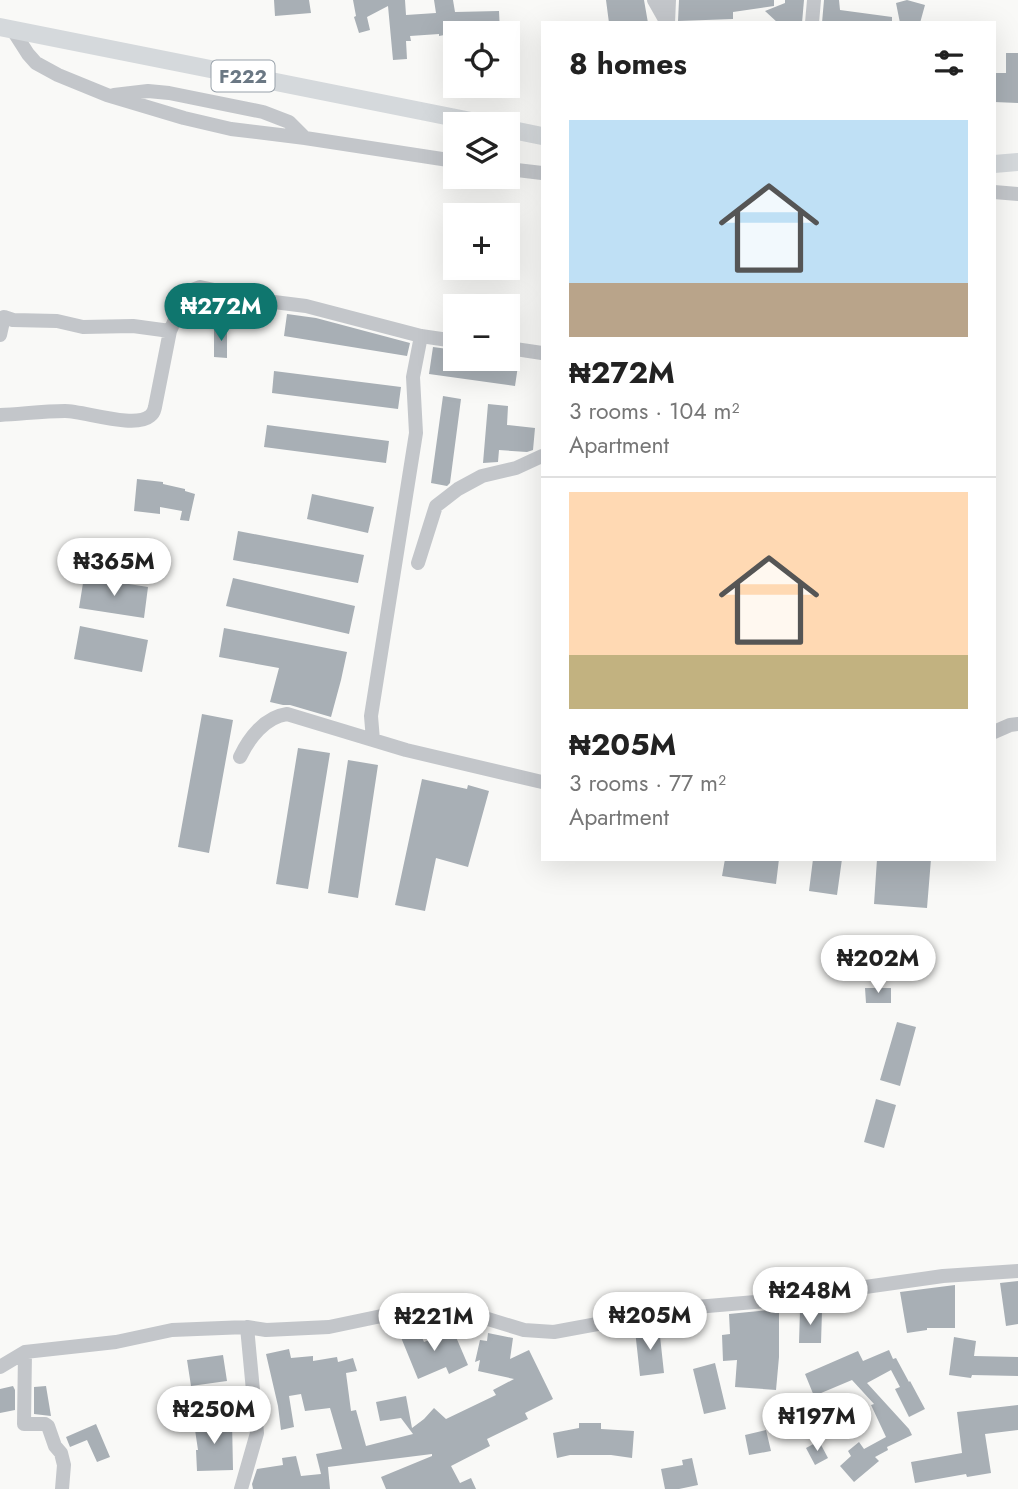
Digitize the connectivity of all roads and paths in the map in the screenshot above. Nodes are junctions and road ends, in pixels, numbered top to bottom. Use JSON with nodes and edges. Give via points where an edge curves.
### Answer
{"nodes":[{"id":1,"x":654,"y":0,"type":"edge"},
{"id":2,"x":669,"y":0,"type":"edge"},
{"id":3,"x":814,"y":0,"type":"edge"},
{"id":4,"x":666,"y":21,"type":"edge"},
{"id":5,"x":667,"y":21,"type":"edge"},
{"id":6,"x":812,"y":21,"type":"edge"},
{"id":7,"x":6,"y":28,"type":"edge"},
{"id":8,"x":107,"y":95,"type":"junction"},
{"id":9,"x":443,"y":115,"type":"edge"},
{"id":10,"x":520,"y":131,"type":"edge"},
{"id":11,"x":541,"y":136,"type":"edge"},
{"id":12,"x":306,"y":138,"type":"junction"},
{"id":13,"x":443,"y":159,"type":"edge"},
{"id":14,"x":1018,"y":162,"type":"edge"},
{"id":15,"x":996,"y":164,"type":"edge"},
{"id":16,"x":520,"y":170,"type":"edge"},
{"id":17,"x":541,"y":173,"type":"edge"},
{"id":18,"x":996,"y":192,"type":"edge"},
{"id":19,"x":1018,"y":194,"type":"edge"},
{"id":20,"x":170,"y":331,"type":"junction"},
{"id":21,"x":0,"y":335,"type":"edge"},
{"id":22,"x":421,"y":335,"type":"junction"},
{"id":23,"x":443,"y":339,"type":"edge"},
{"id":24,"x":520,"y":350,"type":"edge"},
{"id":25,"x":541,"y":354,"type":"edge"},
{"id":26,"x":0,"y":415,"type":"edge"},
{"id":27,"x":541,"y":457,"type":"edge"},
{"id":28,"x":418,"y":563,"type":"dead end"},
{"id":29,"x":371,"y":716,"type":"junction"},
{"id":30,"x":1018,"y":724,"type":"edge"},
{"id":31,"x":996,"y":731,"type":"edge"},
{"id":32,"x":356,"y":736,"type":"junction"},
{"id":33,"x":373,"y":740,"type":"junction"},
{"id":34,"x":240,"y":757,"type":"dead end"},
{"id":35,"x":541,"y":782,"type":"edge"},
{"id":36,"x":1018,"y":1271,"type":"edge"},
{"id":37,"x":247,"y":1326,"type":"junction"},
{"id":38,"x":25,"y":1352,"type":"junction"},
{"id":39,"x":0,"y":1367,"type":"edge"},
{"id":40,"x":62,"y":1489,"type":"edge"},
{"id":41,"x":241,"y":1489,"type":"edge"}],
"edges":[{"from":1,"to":4,"type":"street"},
{"from":2,"to":5,"type":"street"},
{"from":3,"to":6,"type":"street"},
{"from":7,"to":8,"type":"street","via":[[36,63]]},
{"from":7,"to":9,"type":"main road","number":"F222"},
{"from":8,"to":12,"type":"street","via":[[231,129]]},
{"from":8,"to":12,"type":"street","via":[[169,93],[263,112],[289,122]]},
{"from":10,"to":11,"type":"main road"},
{"from":12,"to":13,"type":"street"},
{"from":14,"to":15,"type":"main road"},
{"from":16,"to":17,"type":"street"},
{"from":18,"to":19,"type":"street"},
{"from":20,"to":21,"type":"street","via":[[4,317]]},
{"from":20,"to":22,"type":"street","via":[[187,292],[200,288],[306,306]]},
{"from":20,"to":26,"type":"street","via":[[155,407],[147,418],[133,421],[68,411]]},
{"from":22,"to":23,"type":"street"},
{"from":22,"to":29,"type":"street","via":[[413,377],[416,433]]},
{"from":24,"to":25,"type":"street"},
{"from":27,"to":28,"type":"street","via":[[482,476],[436,506]]},
{"from":29,"to":32,"type":"street"},
{"from":29,"to":33,"type":"street"},
{"from":30,"to":31,"type":"street"},
{"from":32,"to":33,"type":"street"},
{"from":32,"to":34,"type":"street","via":[[281,715],[257,732]]},
{"from":33,"to":35,"type":"street"},
{"from":36,"to":37,"type":"street","via":[[684,1308],[555,1332],[524,1330],[452,1308],[415,1309],[330,1327],[266,1330]]},
{"from":37,"to":38,"type":"street","via":[[172,1330],[117,1342]]},
{"from":37,"to":41,"type":"street","via":[[257,1433]]},
{"from":38,"to":39,"type":"street"},
{"from":38,"to":40,"type":"street","via":[[24,1424],[48,1426],[65,1465]]}]}
